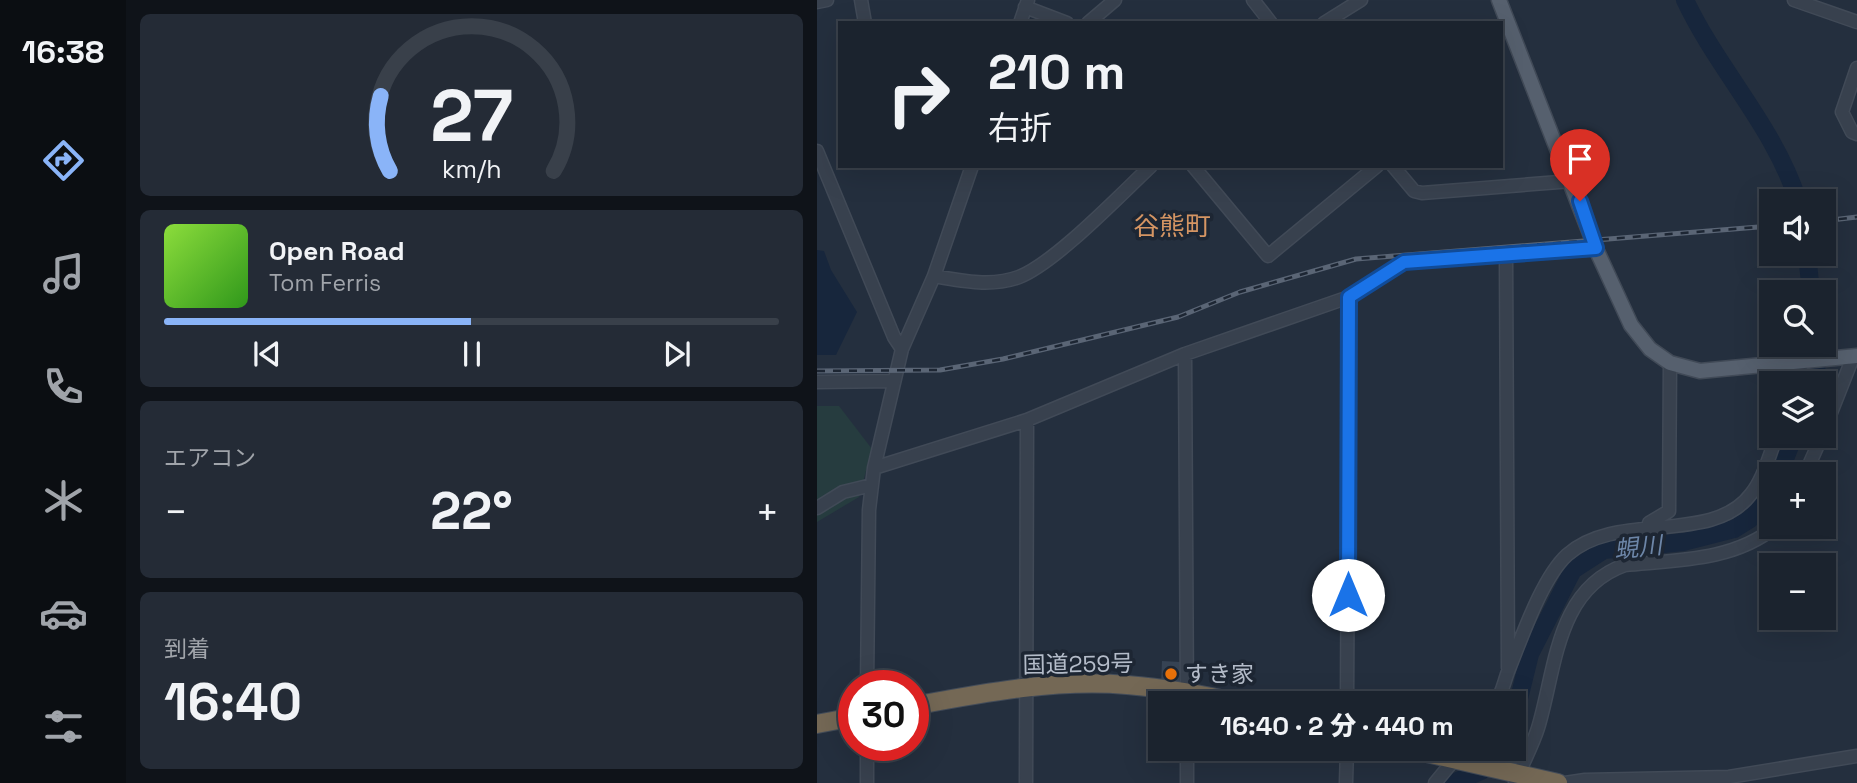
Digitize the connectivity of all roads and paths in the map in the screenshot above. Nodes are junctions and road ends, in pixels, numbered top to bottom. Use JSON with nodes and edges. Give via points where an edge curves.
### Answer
{"nodes":[{"id":1,"x":827,"y":0,"type":"edge"},
{"id":2,"x":861,"y":0,"type":"edge"},
{"id":3,"x":1115,"y":0,"type":"edge"},
{"id":4,"x":1253,"y":0,"type":"edge"},
{"id":5,"x":1361,"y":0,"type":"edge"},
{"id":6,"x":1499,"y":0,"type":"edge"},
{"id":7,"x":1794,"y":0,"type":"edge"},
{"id":8,"x":817,"y":2,"type":"edge"},
{"id":9,"x":1027,"y":4,"type":"edge"},
{"id":10,"x":865,"y":21,"type":"edge"},
{"id":11,"x":1021,"y":21,"type":"edge"},
{"id":12,"x":1063,"y":21,"type":"edge"},
{"id":13,"x":1090,"y":21,"type":"edge"},
{"id":14,"x":1269,"y":21,"type":"edge"},
{"id":15,"x":1327,"y":21,"type":"edge"},
{"id":16,"x":1857,"y":22,"type":"edge"},
{"id":17,"x":1857,"y":68,"type":"edge"},
{"id":18,"x":1857,"y":134,"type":"edge"},
{"id":19,"x":817,"y":154,"type":"edge"},
{"id":20,"x":971,"y":168,"type":"edge"},
{"id":21,"x":1149,"y":168,"type":"edge"},
{"id":22,"x":1195,"y":168,"type":"edge"},
{"id":23,"x":1375,"y":168,"type":"edge"},
{"id":24,"x":1395,"y":168,"type":"edge"},
{"id":25,"x":1572,"y":181,"type":"junction"},
{"id":26,"x":1596,"y":248,"type":"junction"},
{"id":27,"x":1506,"y":255,"type":"junction"},
{"id":28,"x":934,"y":276,"type":"junction"},
{"id":29,"x":1349,"y":297,"type":"junction"},
{"id":30,"x":902,"y":349,"type":"junction"},
{"id":31,"x":1185,"y":354,"type":"junction"},
{"id":32,"x":1855,"y":357,"type":"edge"},
{"id":33,"x":1670,"y":363,"type":"junction"},
{"id":34,"x":1802,"y":363,"type":"junction"},
{"id":35,"x":1799,"y":371,"type":"edge"},
{"id":36,"x":894,"y":381,"type":"junction"},
{"id":37,"x":817,"y":382,"type":"edge"},
{"id":38,"x":1836,"y":403,"type":"edge"},
{"id":39,"x":1027,"y":420,"type":"junction"},
{"id":40,"x":1772,"y":448,"type":"edge"},
{"id":41,"x":874,"y":468,"type":"junction"},
{"id":42,"x":872,"y":485,"type":"junction"},
{"id":43,"x":817,"y":508,"type":"edge"},
{"id":44,"x":1632,"y":529,"type":"junction"},
{"id":45,"x":1759,"y":537,"type":"edge"},
{"id":46,"x":867,"y":670,"type":"edge"},
{"id":47,"x":1508,"y":672,"type":"junction"},
{"id":48,"x":1026,"y":688,"type":"junction"},
{"id":49,"x":1153,"y":691,"type":"edge"},
{"id":50,"x":1187,"y":691,"type":"edge"},
{"id":51,"x":1347,"y":691,"type":"edge"},
{"id":52,"x":1503,"y":691,"type":"edge"},
{"id":53,"x":929,"y":703,"type":"edge"},
{"id":54,"x":838,"y":721,"type":"edge"},
{"id":55,"x":817,"y":724,"type":"edge"},
{"id":56,"x":1857,"y":756,"type":"edge"},
{"id":57,"x":867,"y":761,"type":"edge"},
{"id":58,"x":1187,"y":761,"type":"edge"},
{"id":59,"x":1347,"y":761,"type":"edge"},
{"id":60,"x":1455,"y":761,"type":"edge"},
{"id":61,"x":1474,"y":761,"type":"edge"},
{"id":62,"x":1517,"y":778,"type":"edge"},
{"id":63,"x":1728,"y":780,"type":"edge"},
{"id":64,"x":867,"y":783,"type":"edge"},
{"id":65,"x":1026,"y":783,"type":"edge"},
{"id":66,"x":1187,"y":783,"type":"edge"},
{"id":67,"x":1346,"y":783,"type":"edge"},
{"id":68,"x":1435,"y":783,"type":"edge"},
{"id":69,"x":1558,"y":783,"type":"edge"},
{"id":70,"x":1565,"y":783,"type":"edge"}],
"edges":[{"from":1,"to":8,"type":"street"},
{"from":2,"to":10,"type":"street"},
{"from":3,"to":13,"type":"street"},
{"from":4,"to":14,"type":"street"},
{"from":5,"to":15,"type":"street"},
{"from":6,"to":25,"type":"main road"},
{"from":7,"to":16,"type":"street"},
{"from":9,"to":11,"type":"street"},
{"from":9,"to":12,"type":"street"},
{"from":17,"to":18,"type":"street","via":[[1842,112]]},
{"from":19,"to":30,"type":"street"},
{"from":20,"to":28,"type":"street"},
{"from":21,"to":28,"type":"street","via":[[1053,256],[1029,272],[996,282]]},
{"from":22,"to":23,"type":"street","via":[[1268,256]]},
{"from":24,"to":25,"type":"street","via":[[1414,191],[1422,193]]},
{"from":25,"to":26,"type":"main road"},
{"from":26,"to":27,"type":"street"},
{"from":26,"to":33,"type":"main road","via":[[1631,325],[1650,349]]},
{"from":27,"to":29,"type":"street","via":[[1404,262]]},
{"from":27,"to":47,"type":"street"},
{"from":28,"to":30,"type":"street"},
{"from":29,"to":31,"type":"street"},
{"from":29,"to":51,"type":"street"},
{"from":30,"to":36,"type":"street"},
{"from":31,"to":39,"type":"street"},
{"from":31,"to":50,"type":"street"},
{"from":32,"to":34,"type":"main road"},
{"from":32,"to":38,"type":"street"},
{"from":33,"to":34,"type":"main road","via":[[1700,372]]},
{"from":33,"to":44,"type":"street","via":[[1669,511]]},
{"from":34,"to":35,"type":"street"},
{"from":36,"to":37,"type":"street"},
{"from":36,"to":41,"type":"street"},
{"from":39,"to":41,"type":"street"},
{"from":39,"to":48,"type":"street"},
{"from":40,"to":44,"type":"street","via":[[1759,482],[1733,510],[1689,523]]},
{"from":41,"to":42,"type":"street"},
{"from":42,"to":43,"type":"street","via":[[843,492]]},
{"from":42,"to":46,"type":"street"},
{"from":44,"to":47,"type":"street","via":[[1588,540],[1566,556],[1551,576]]},
{"from":45,"to":62,"type":"street","via":[[1722,553],[1625,565],[1583,592],[1561,635],[1538,728]]},
{"from":47,"to":52,"type":"street"},
{"from":48,"to":49,"type":"highway","name":"国道259号","via":[[1124,685]]},
{"from":48,"to":53,"type":"highway","name":"国道259号"},
{"from":48,"to":65,"type":"street"},
{"from":54,"to":55,"type":"highway"},
{"from":56,"to":63,"type":"street"},
{"from":57,"to":64,"type":"street"},
{"from":58,"to":66,"type":"street"},
{"from":59,"to":67,"type":"street"},
{"from":60,"to":68,"type":"street"},
{"from":61,"to":62,"type":"highway"},
{"from":62,"to":69,"type":"highway"},
{"from":63,"to":70,"type":"street","via":[[1585,779]]}]}
